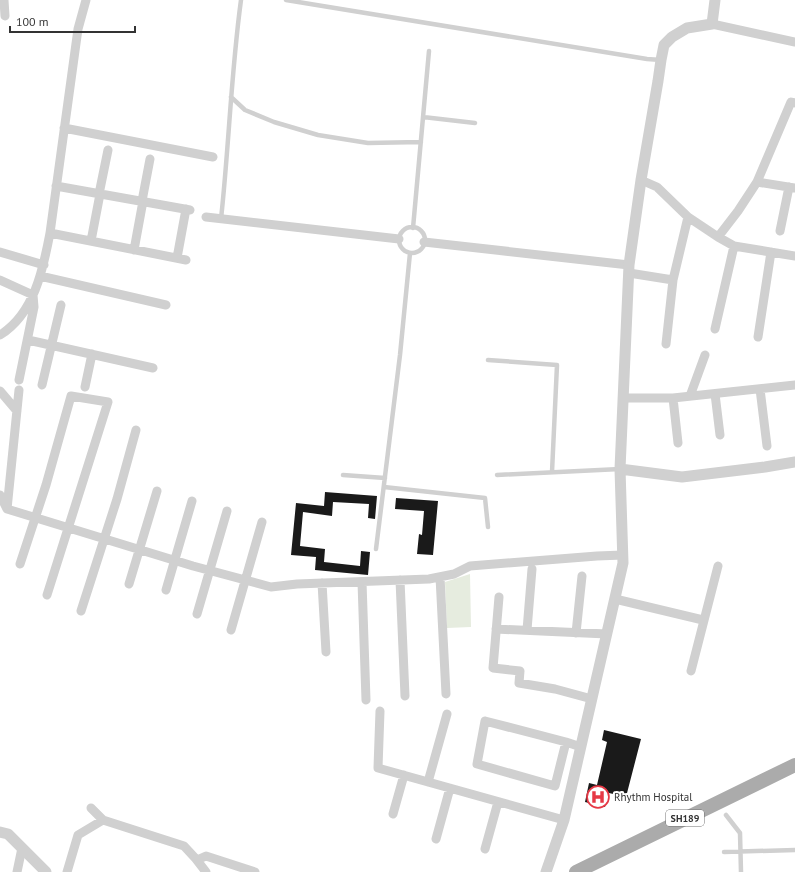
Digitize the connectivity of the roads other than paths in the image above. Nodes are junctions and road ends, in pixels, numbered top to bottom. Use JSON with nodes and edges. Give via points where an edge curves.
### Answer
{"nodes":[{"id":1,"x":4,"y":0,"type":"edge"},
{"id":2,"x":86,"y":0,"type":"edge"},
{"id":3,"x":241,"y":0,"type":"edge"},
{"id":4,"x":286,"y":0,"type":"edge"},
{"id":5,"x":715,"y":0,"type":"edge"},
{"id":6,"x":5,"y":16,"type":"dead end"},
{"id":7,"x":712,"y":24,"type":"junction"},
{"id":8,"x":795,"y":42,"type":"edge"},
{"id":9,"x":429,"y":51,"type":"dead end"},
{"id":10,"x":660,"y":60,"type":"junction"},
{"id":11,"x":231,"y":97,"type":"junction"},
{"id":12,"x":795,"y":103,"type":"edge"},
{"id":13,"x":423,"y":117,"type":"junction"},
{"id":14,"x":475,"y":123,"type":"dead end"},
{"id":15,"x":64,"y":128,"type":"junction"},
{"id":16,"x":421,"y":142,"type":"junction"},
{"id":17,"x":108,"y":150,"type":"dead end"},
{"id":18,"x":213,"y":157,"type":"dead end"},
{"id":19,"x":150,"y":158,"type":"dead end"},
{"id":20,"x":641,"y":180,"type":"junction"},
{"id":21,"x":757,"y":182,"type":"junction"},
{"id":22,"x":56,"y":186,"type":"junction"},
{"id":23,"x":792,"y":188,"type":"edge"},
{"id":24,"x":100,"y":194,"type":"junction"},
{"id":25,"x":143,"y":201,"type":"junction"},
{"id":26,"x":206,"y":217,"type":"dead end"},
{"id":27,"x":688,"y":217,"type":"junction"},
{"id":28,"x":221,"y":218,"type":"junction"},
{"id":29,"x":413,"y":228,"type":"junction"},
{"id":30,"x":780,"y":231,"type":"dead end"},
{"id":31,"x":50,"y":233,"type":"junction"},
{"id":32,"x":718,"y":237,"type":"junction"},
{"id":33,"x":399,"y":239,"type":"junction"},
{"id":34,"x":91,"y":241,"type":"junction"},
{"id":35,"x":424,"y":242,"type":"junction"},
{"id":36,"x":734,"y":246,"type":"junction"},
{"id":37,"x":134,"y":250,"type":"junction"},
{"id":38,"x":0,"y":252,"type":"edge"},
{"id":39,"x":771,"y":252,"type":"junction"},
{"id":40,"x":410,"y":253,"type":"junction"},
{"id":41,"x":795,"y":256,"type":"edge"},
{"id":42,"x":44,"y":264,"type":"junction"},
{"id":43,"x":629,"y":269,"type":"junction"},
{"id":44,"x":40,"y":276,"type":"junction"},
{"id":45,"x":0,"y":280,"type":"edge"},
{"id":46,"x":673,"y":280,"type":"junction"},
{"id":47,"x":33,"y":295,"type":"junction"},
{"id":48,"x":166,"y":304,"type":"dead end"},
{"id":49,"x":61,"y":305,"type":"dead end"},
{"id":50,"x":715,"y":329,"type":"dead end"},
{"id":51,"x":0,"y":335,"type":"edge"},
{"id":52,"x":758,"y":337,"type":"dead end"},
{"id":53,"x":28,"y":340,"type":"junction"},
{"id":54,"x":666,"y":344,"type":"dead end"},
{"id":55,"x":51,"y":345,"type":"junction"},
{"id":56,"x":92,"y":354,"type":"junction"},
{"id":57,"x":705,"y":355,"type":"dead end"},
{"id":58,"x":488,"y":360,"type":"dead end"},
{"id":59,"x":153,"y":368,"type":"dead end"},
{"id":60,"x":19,"y":380,"type":"dead end"},
{"id":61,"x":42,"y":385,"type":"dead end"},
{"id":62,"x":795,"y":385,"type":"edge"},
{"id":63,"x":85,"y":387,"type":"dead end"},
{"id":64,"x":760,"y":389,"type":"junction"},
{"id":65,"x":19,"y":390,"type":"dead end"},
{"id":66,"x":0,"y":391,"type":"edge"},
{"id":67,"x":715,"y":394,"type":"junction"},
{"id":68,"x":690,"y":396,"type":"junction"},
{"id":69,"x":624,"y":398,"type":"junction"},
{"id":70,"x":673,"y":398,"type":"junction"},
{"id":71,"x":17,"y":411,"type":"junction"},
{"id":72,"x":136,"y":430,"type":"dead end"},
{"id":73,"x":720,"y":435,"type":"dead end"},
{"id":74,"x":678,"y":443,"type":"dead end"},
{"id":75,"x":767,"y":446,"type":"dead end"},
{"id":76,"x":795,"y":462,"type":"edge"},
{"id":77,"x":620,"y":469,"type":"junction"},
{"id":78,"x":552,"y":472,"type":"junction"},
{"id":79,"x":343,"y":475,"type":"dead end"},
{"id":80,"x":497,"y":475,"type":"dead end"},
{"id":81,"x":385,"y":478,"type":"junction"},
{"id":82,"x":384,"y":487,"type":"junction"},
{"id":83,"x":157,"y":491,"type":"dead end"},
{"id":84,"x":0,"y":495,"type":"edge"},
{"id":85,"x":192,"y":501,"type":"dead end"},
{"id":86,"x":7,"y":509,"type":"junction"},
{"id":87,"x":227,"y":511,"type":"dead end"},
{"id":88,"x":35,"y":517,"type":"junction"},
{"id":89,"x":262,"y":522,"type":"dead end"},
{"id":90,"x":68,"y":527,"type":"junction"},
{"id":91,"x":488,"y":527,"type":"dead end"},
{"id":92,"x":105,"y":538,"type":"junction"},
{"id":93,"x":139,"y":549,"type":"junction"},
{"id":94,"x":376,"y":549,"type":"dead end"},
{"id":95,"x":623,"y":555,"type":"junction"},
{"id":96,"x":175,"y":560,"type":"junction"},
{"id":97,"x":20,"y":564,"type":"dead end"},
{"id":98,"x":718,"y":566,"type":"dead end"},
{"id":99,"x":532,"y":569,"type":"dead end"},
{"id":100,"x":210,"y":570,"type":"junction"},
{"id":101,"x":582,"y":576,"type":"dead end"},
{"id":102,"x":440,"y":577,"type":"junction"},
{"id":103,"x":246,"y":580,"type":"junction"},
{"id":104,"x":400,"y":580,"type":"junction"},
{"id":105,"x":362,"y":582,"type":"junction"},
{"id":106,"x":322,"y":583,"type":"junction"},
{"id":107,"x":129,"y":584,"type":"dead end"},
{"id":108,"x":166,"y":590,"type":"dead end"},
{"id":109,"x":47,"y":595,"type":"dead end"},
{"id":110,"x":499,"y":597,"type":"dead end"},
{"id":111,"x":615,"y":599,"type":"junction"},
{"id":112,"x":81,"y":611,"type":"dead end"},
{"id":113,"x":197,"y":614,"type":"dead end"},
{"id":114,"x":703,"y":620,"type":"junction"},
{"id":115,"x":496,"y":629,"type":"junction"},
{"id":116,"x":231,"y":630,"type":"dead end"},
{"id":117,"x":527,"y":630,"type":"junction"},
{"id":118,"x":576,"y":633,"type":"junction"},
{"id":119,"x":607,"y":634,"type":"junction"},
{"id":120,"x":326,"y":652,"type":"dead end"},
{"id":121,"x":691,"y":671,"type":"dead end"},
{"id":122,"x":446,"y":694,"type":"dead end"},
{"id":123,"x":405,"y":696,"type":"dead end"},
{"id":124,"x":366,"y":700,"type":"dead end"},
{"id":125,"x":592,"y":700,"type":"junction"},
{"id":126,"x":380,"y":711,"type":"dead end"},
{"id":127,"x":447,"y":714,"type":"dead end"},
{"id":128,"x":566,"y":742,"type":"junction"},
{"id":129,"x":581,"y":747,"type":"junction"},
{"id":130,"x":795,"y":765,"type":"edge"},
{"id":131,"x":404,"y":775,"type":"junction"},
{"id":132,"x":428,"y":782,"type":"junction"},
{"id":133,"x":555,"y":786,"type":"junction"},
{"id":134,"x":450,"y":788,"type":"junction"},
{"id":135,"x":571,"y":791,"type":"junction"},
{"id":136,"x":498,"y":802,"type":"junction"},
{"id":137,"x":91,"y":808,"type":"dead end"},
{"id":138,"x":393,"y":814,"type":"dead end"},
{"id":139,"x":726,"y":815,"type":"dead end"},
{"id":140,"x":103,"y":820,"type":"junction"},
{"id":141,"x":564,"y":820,"type":"junction"},
{"id":142,"x":0,"y":832,"type":"edge"},
{"id":143,"x":436,"y":839,"type":"dead end"},
{"id":144,"x":22,"y":848,"type":"junction"},
{"id":145,"x":485,"y":848,"type":"dead end"},
{"id":146,"x":795,"y":850,"type":"edge"},
{"id":147,"x":724,"y":852,"type":"dead end"},
{"id":148,"x":740,"y":852,"type":"junction"},
{"id":149,"x":197,"y":860,"type":"junction"},
{"id":150,"x":17,"y":872,"type":"edge"},
{"id":151,"x":46,"y":872,"type":"edge"},
{"id":152,"x":66,"y":872,"type":"edge"},
{"id":153,"x":206,"y":872,"type":"edge"},
{"id":154,"x":255,"y":872,"type":"edge"},
{"id":155,"x":546,"y":872,"type":"edge"},
{"id":156,"x":576,"y":872,"type":"edge"},
{"id":157,"x":741,"y":872,"type":"edge"}],
"edges":[{"from":1,"to":6,"type":"street"},
{"from":2,"to":15,"type":"street","via":[[78,29]]},
{"from":3,"to":11,"type":"lane"},
{"from":4,"to":10,"type":"lane"},
{"from":5,"to":7,"type":"street"},
{"from":7,"to":8,"type":"street"},
{"from":7,"to":10,"type":"street","via":[[687,28],[672,37],[664,46]]},
{"from":9,"to":13,"type":"lane"},
{"from":10,"to":20,"type":"street"},
{"from":11,"to":16,"type":"lane","via":[[244,110],[318,135],[368,143]]},
{"from":11,"to":28,"type":"lane"},
{"from":12,"to":21,"type":"street","via":[[791,102]]},
{"from":13,"to":14,"type":"lane"},
{"from":13,"to":16,"type":"lane"},
{"from":15,"to":18,"type":"street"},
{"from":15,"to":22,"type":"street"},
{"from":16,"to":29,"type":"lane"},
{"from":17,"to":24,"type":"street"},
{"from":19,"to":25,"type":"street"},
{"from":20,"to":27,"type":"street","via":[[657,187]]},
{"from":20,"to":43,"type":"street"},
{"from":21,"to":23,"type":"street"},
{"from":21,"to":32,"type":"street"},
{"from":22,"to":24,"type":"street"},
{"from":22,"to":31,"type":"street"},
{"from":23,"to":30,"type":"street"},
{"from":24,"to":25,"type":"street"},
{"from":24,"to":34,"type":"street"},
{"from":25,"to":37,"type":"street"},
{"from":25,"to":37,"type":"street","via":[[188,209],[181,259]]},
{"from":26,"to":28,"type":"street"},
{"from":27,"to":32,"type":"street"},
{"from":27,"to":46,"type":"street"},
{"from":28,"to":33,"type":"street"},
{"from":29,"to":33,"type":"lane","via":[[405,229]]},
{"from":29,"to":35,"type":"lane","via":[[423,234]]},
{"from":31,"to":34,"type":"street"},
{"from":31,"to":42,"type":"street"},
{"from":32,"to":36,"type":"street"},
{"from":33,"to":40,"type":"lane","via":[[401,247]]},
{"from":34,"to":37,"type":"street"},
{"from":35,"to":40,"type":"lane","via":[[417,252]]},
{"from":35,"to":43,"type":"street"},
{"from":36,"to":39,"type":"street"},
{"from":36,"to":50,"type":"street"},
{"from":38,"to":42,"type":"street"},
{"from":39,"to":41,"type":"street"},
{"from":39,"to":52,"type":"street"},
{"from":40,"to":81,"type":"lane"},
{"from":42,"to":44,"type":"street"},
{"from":43,"to":46,"type":"street"},
{"from":43,"to":69,"type":"street"},
{"from":44,"to":47,"type":"street"},
{"from":44,"to":48,"type":"street"},
{"from":45,"to":47,"type":"street"},
{"from":46,"to":54,"type":"street"},
{"from":47,"to":51,"type":"street","via":[[22,315]]},
{"from":47,"to":53,"type":"street","via":[[34,307]]},
{"from":49,"to":55,"type":"street"},
{"from":53,"to":55,"type":"street"},
{"from":53,"to":60,"type":"street"},
{"from":55,"to":56,"type":"street"},
{"from":55,"to":61,"type":"street"},
{"from":56,"to":59,"type":"street"},
{"from":56,"to":63,"type":"street"},
{"from":57,"to":68,"type":"street"},
{"from":58,"to":78,"type":"lane","via":[[557,365]]},
{"from":62,"to":64,"type":"street"},
{"from":64,"to":67,"type":"street"},
{"from":64,"to":75,"type":"street"},
{"from":65,"to":71,"type":"street"},
{"from":66,"to":71,"type":"street"},
{"from":67,"to":68,"type":"street"},
{"from":67,"to":73,"type":"street"},
{"from":68,"to":70,"type":"street"},
{"from":69,"to":70,"type":"street"},
{"from":69,"to":77,"type":"street"},
{"from":70,"to":74,"type":"street"},
{"from":71,"to":86,"type":"street"},
{"from":72,"to":92,"type":"street"},
{"from":76,"to":77,"type":"street","via":[[765,468],[682,477]]},
{"from":77,"to":78,"type":"lane"},
{"from":77,"to":95,"type":"street"},
{"from":78,"to":80,"type":"lane"},
{"from":79,"to":81,"type":"lane"},
{"from":81,"to":82,"type":"lane"},
{"from":82,"to":91,"type":"lane","via":[[485,498]]},
{"from":82,"to":94,"type":"lane"},
{"from":83,"to":93,"type":"street"},
{"from":84,"to":86,"type":"street"},
{"from":85,"to":96,"type":"street"},
{"from":86,"to":88,"type":"street"},
{"from":87,"to":100,"type":"street"},
{"from":88,"to":90,"type":"street"},
{"from":88,"to":90,"type":"street","via":[[71,396],[108,402]]},
{"from":88,"to":97,"type":"street"},
{"from":89,"to":103,"type":"street"},
{"from":90,"to":92,"type":"street"},
{"from":90,"to":109,"type":"street"},
{"from":92,"to":93,"type":"street"},
{"from":92,"to":112,"type":"street"},
{"from":93,"to":96,"type":"street"},
{"from":93,"to":107,"type":"street"},
{"from":95,"to":102,"type":"street","via":[[470,566],[454,574]]},
{"from":95,"to":111,"type":"street"},
{"from":96,"to":100,"type":"street"},
{"from":96,"to":108,"type":"street"},
{"from":98,"to":114,"type":"street"},
{"from":99,"to":117,"type":"street"},
{"from":100,"to":103,"type":"street"},
{"from":100,"to":113,"type":"street"},
{"from":101,"to":118,"type":"street"},
{"from":102,"to":104,"type":"street"},
{"from":102,"to":122,"type":"street"},
{"from":103,"to":106,"type":"street","via":[[271,587]]},
{"from":103,"to":116,"type":"street"},
{"from":104,"to":105,"type":"street"},
{"from":104,"to":123,"type":"street"},
{"from":105,"to":106,"type":"street"},
{"from":105,"to":124,"type":"street"},
{"from":106,"to":120,"type":"street"},
{"from":110,"to":115,"type":"street"},
{"from":111,"to":114,"type":"street"},
{"from":111,"to":119,"type":"street"},
{"from":114,"to":121,"type":"street"},
{"from":115,"to":117,"type":"street"},
{"from":115,"to":125,"type":"street","via":[[493,668],[520,671],[519,682]]},
{"from":117,"to":118,"type":"street"},
{"from":118,"to":119,"type":"street"},
{"from":119,"to":125,"type":"street"},
{"from":125,"to":129,"type":"street"},
{"from":126,"to":131,"type":"street","via":[[378,768]]},
{"from":127,"to":132,"type":"street"},
{"from":128,"to":129,"type":"street"},
{"from":128,"to":133,"type":"street"},
{"from":128,"to":133,"type":"street","via":[[485,721],[477,764]]},
{"from":129,"to":135,"type":"street"},
{"from":130,"to":156,"type":"main road","number":"SH189"},
{"from":131,"to":132,"type":"street"},
{"from":131,"to":138,"type":"street"},
{"from":132,"to":134,"type":"street"},
{"from":133,"to":135,"type":"street"},
{"from":134,"to":136,"type":"street"},
{"from":134,"to":143,"type":"street"},
{"from":135,"to":141,"type":"street"},
{"from":136,"to":141,"type":"street"},
{"from":136,"to":145,"type":"street"},
{"from":137,"to":140,"type":"street"},
{"from":139,"to":148,"type":"lane","via":[[740,833]]},
{"from":140,"to":149,"type":"street","via":[[184,846]]},
{"from":140,"to":152,"type":"street","via":[[78,835]]},
{"from":141,"to":155,"type":"street"},
{"from":142,"to":144,"type":"street","via":[[8,834]]},
{"from":144,"to":150,"type":"street"},
{"from":144,"to":151,"type":"street"},
{"from":146,"to":148,"type":"lane"},
{"from":147,"to":148,"type":"lane"},
{"from":148,"to":157,"type":"lane"},
{"from":149,"to":153,"type":"street"},
{"from":149,"to":154,"type":"street","via":[[206,856]]}]}
